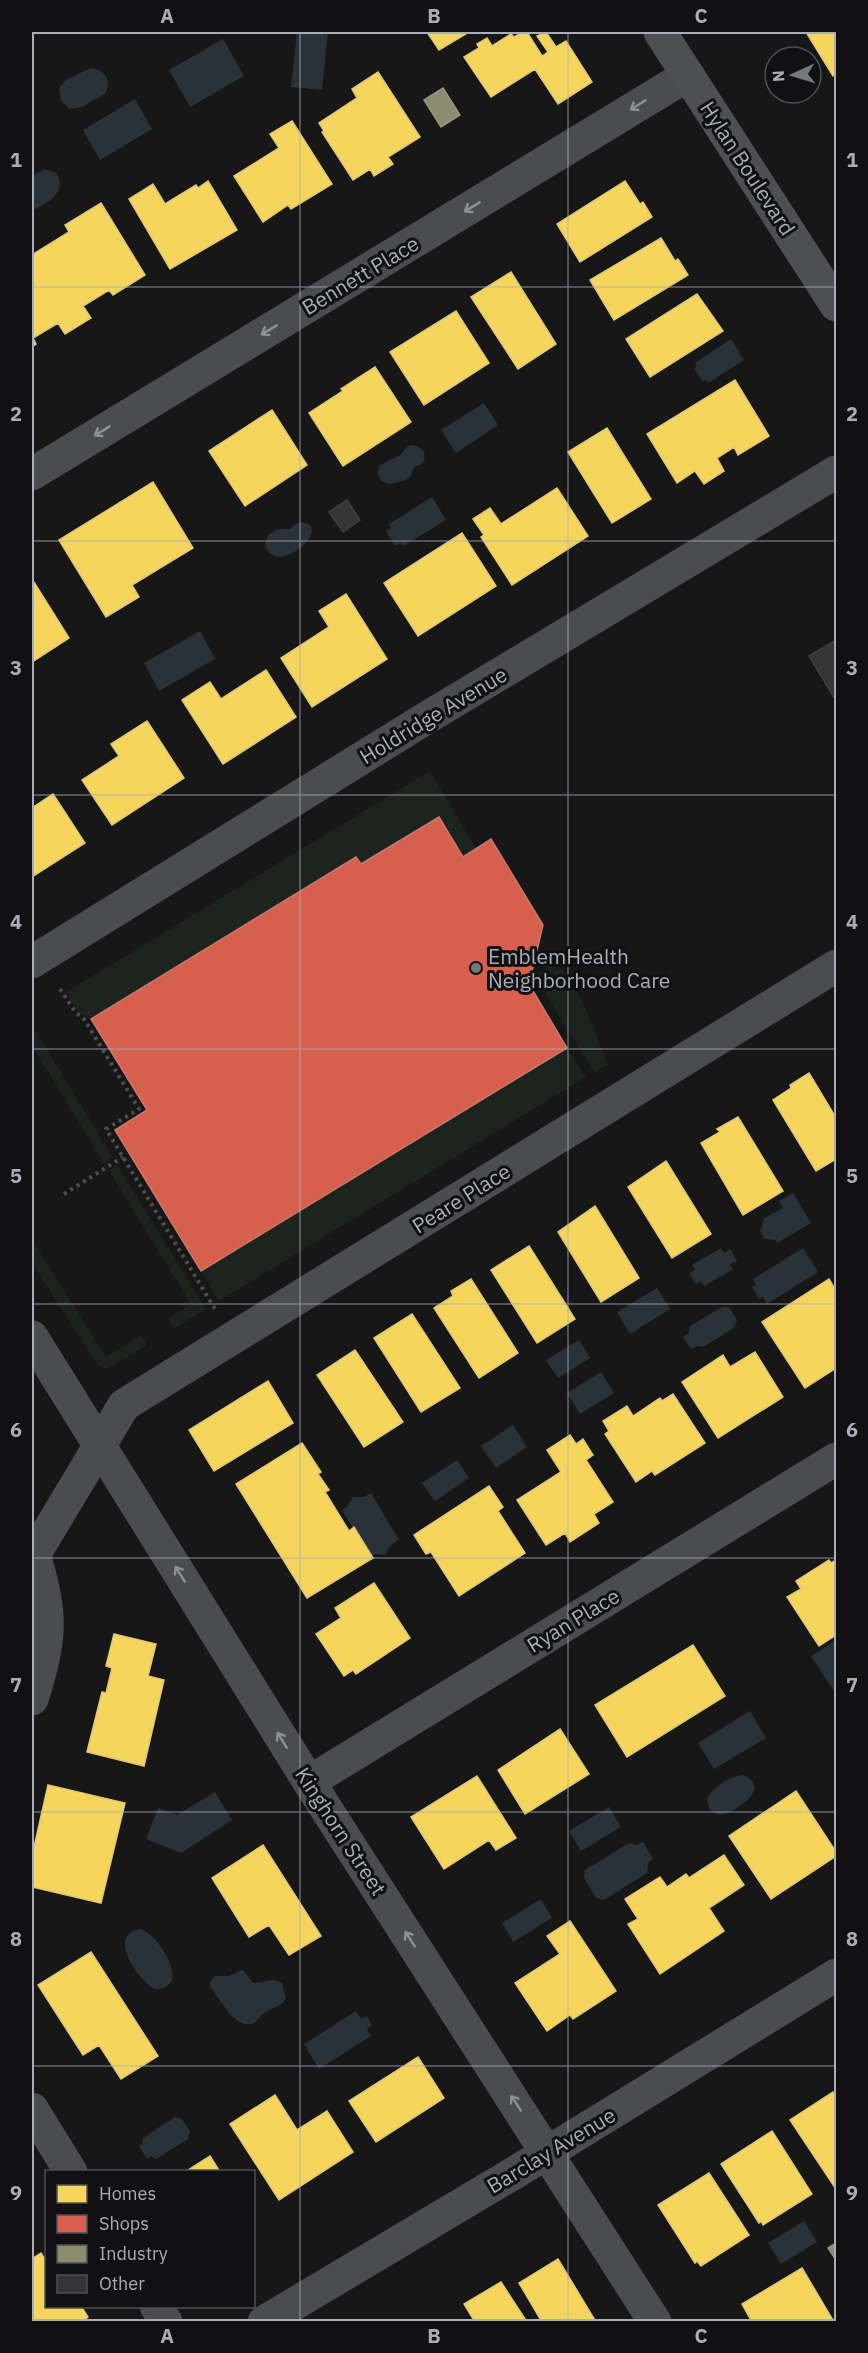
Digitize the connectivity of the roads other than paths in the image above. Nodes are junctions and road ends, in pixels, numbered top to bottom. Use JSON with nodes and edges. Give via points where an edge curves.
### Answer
{"nodes":[{"id":1,"x":660,"y":32,"type":"edge"},
{"id":2,"x":688,"y":75,"type":"junction"},
{"id":3,"x":837,"y":305,"type":"edge"},
{"id":4,"x":837,"y":472,"type":"edge"},
{"id":5,"x":32,"y":474,"type":"edge"},
{"id":6,"x":32,"y":962,"type":"edge"},
{"id":7,"x":837,"y":966,"type":"edge"},
{"id":8,"x":32,"y":1337,"type":"edge"},
{"id":9,"x":101,"y":1446,"type":"junction"},
{"id":10,"x":837,"y":1459,"type":"edge"},
{"id":11,"x":33,"y":1554,"type":"edge"},
{"id":12,"x":32,"y":1699,"type":"edge"},
{"id":13,"x":309,"y":1782,"type":"junction"},
{"id":14,"x":837,"y":1976,"type":"edge"},
{"id":15,"x":32,"y":2109,"type":"edge"},
{"id":16,"x":548,"y":2152,"type":"junction"},
{"id":17,"x":70,"y":2170,"type":"edge"},
{"id":18,"x":157,"y":2308,"type":"edge"},
{"id":19,"x":166,"y":2322,"type":"edge"},
{"id":20,"x":264,"y":2322,"type":"edge"},
{"id":21,"x":656,"y":2322,"type":"edge"}],
"edges":[{"from":1,"to":2,"type":"main road","name":"Hylan Boulevard"},
{"from":2,"to":3,"type":"main road","name":"Hylan Boulevard"},
{"from":2,"to":5,"type":"street","name":"Bennett Place","one_way":true},
{"from":4,"to":6,"type":"street","name":"Holdridge Avenue","via":[[428,717]]},
{"from":7,"to":9,"type":"street","name":"Peare Place","via":[[124,1405]]},
{"from":8,"to":9,"type":"street","name":"Kinghorn Street"},
{"from":9,"to":11,"type":"street","name":"Peare Place"},
{"from":13,"to":9,"type":"street","name":"Kinghorn Street","one_way":true},
{"from":10,"to":13,"type":"street","name":"Ryan Place"},
{"from":11,"to":12,"type":"street","via":[[45,1590],[48,1629],[45,1660]]},
{"from":16,"to":13,"type":"street","name":"Kinghorn Street","one_way":true},
{"from":14,"to":16,"type":"street","name":"Barclay Avenue"},
{"from":15,"to":17,"type":"street"},
{"from":16,"to":20,"type":"street","name":"Barclay Avenue"},
{"from":16,"to":21,"type":"street","name":"Kinghorn Street"},
{"from":18,"to":19,"type":"street"}]}
